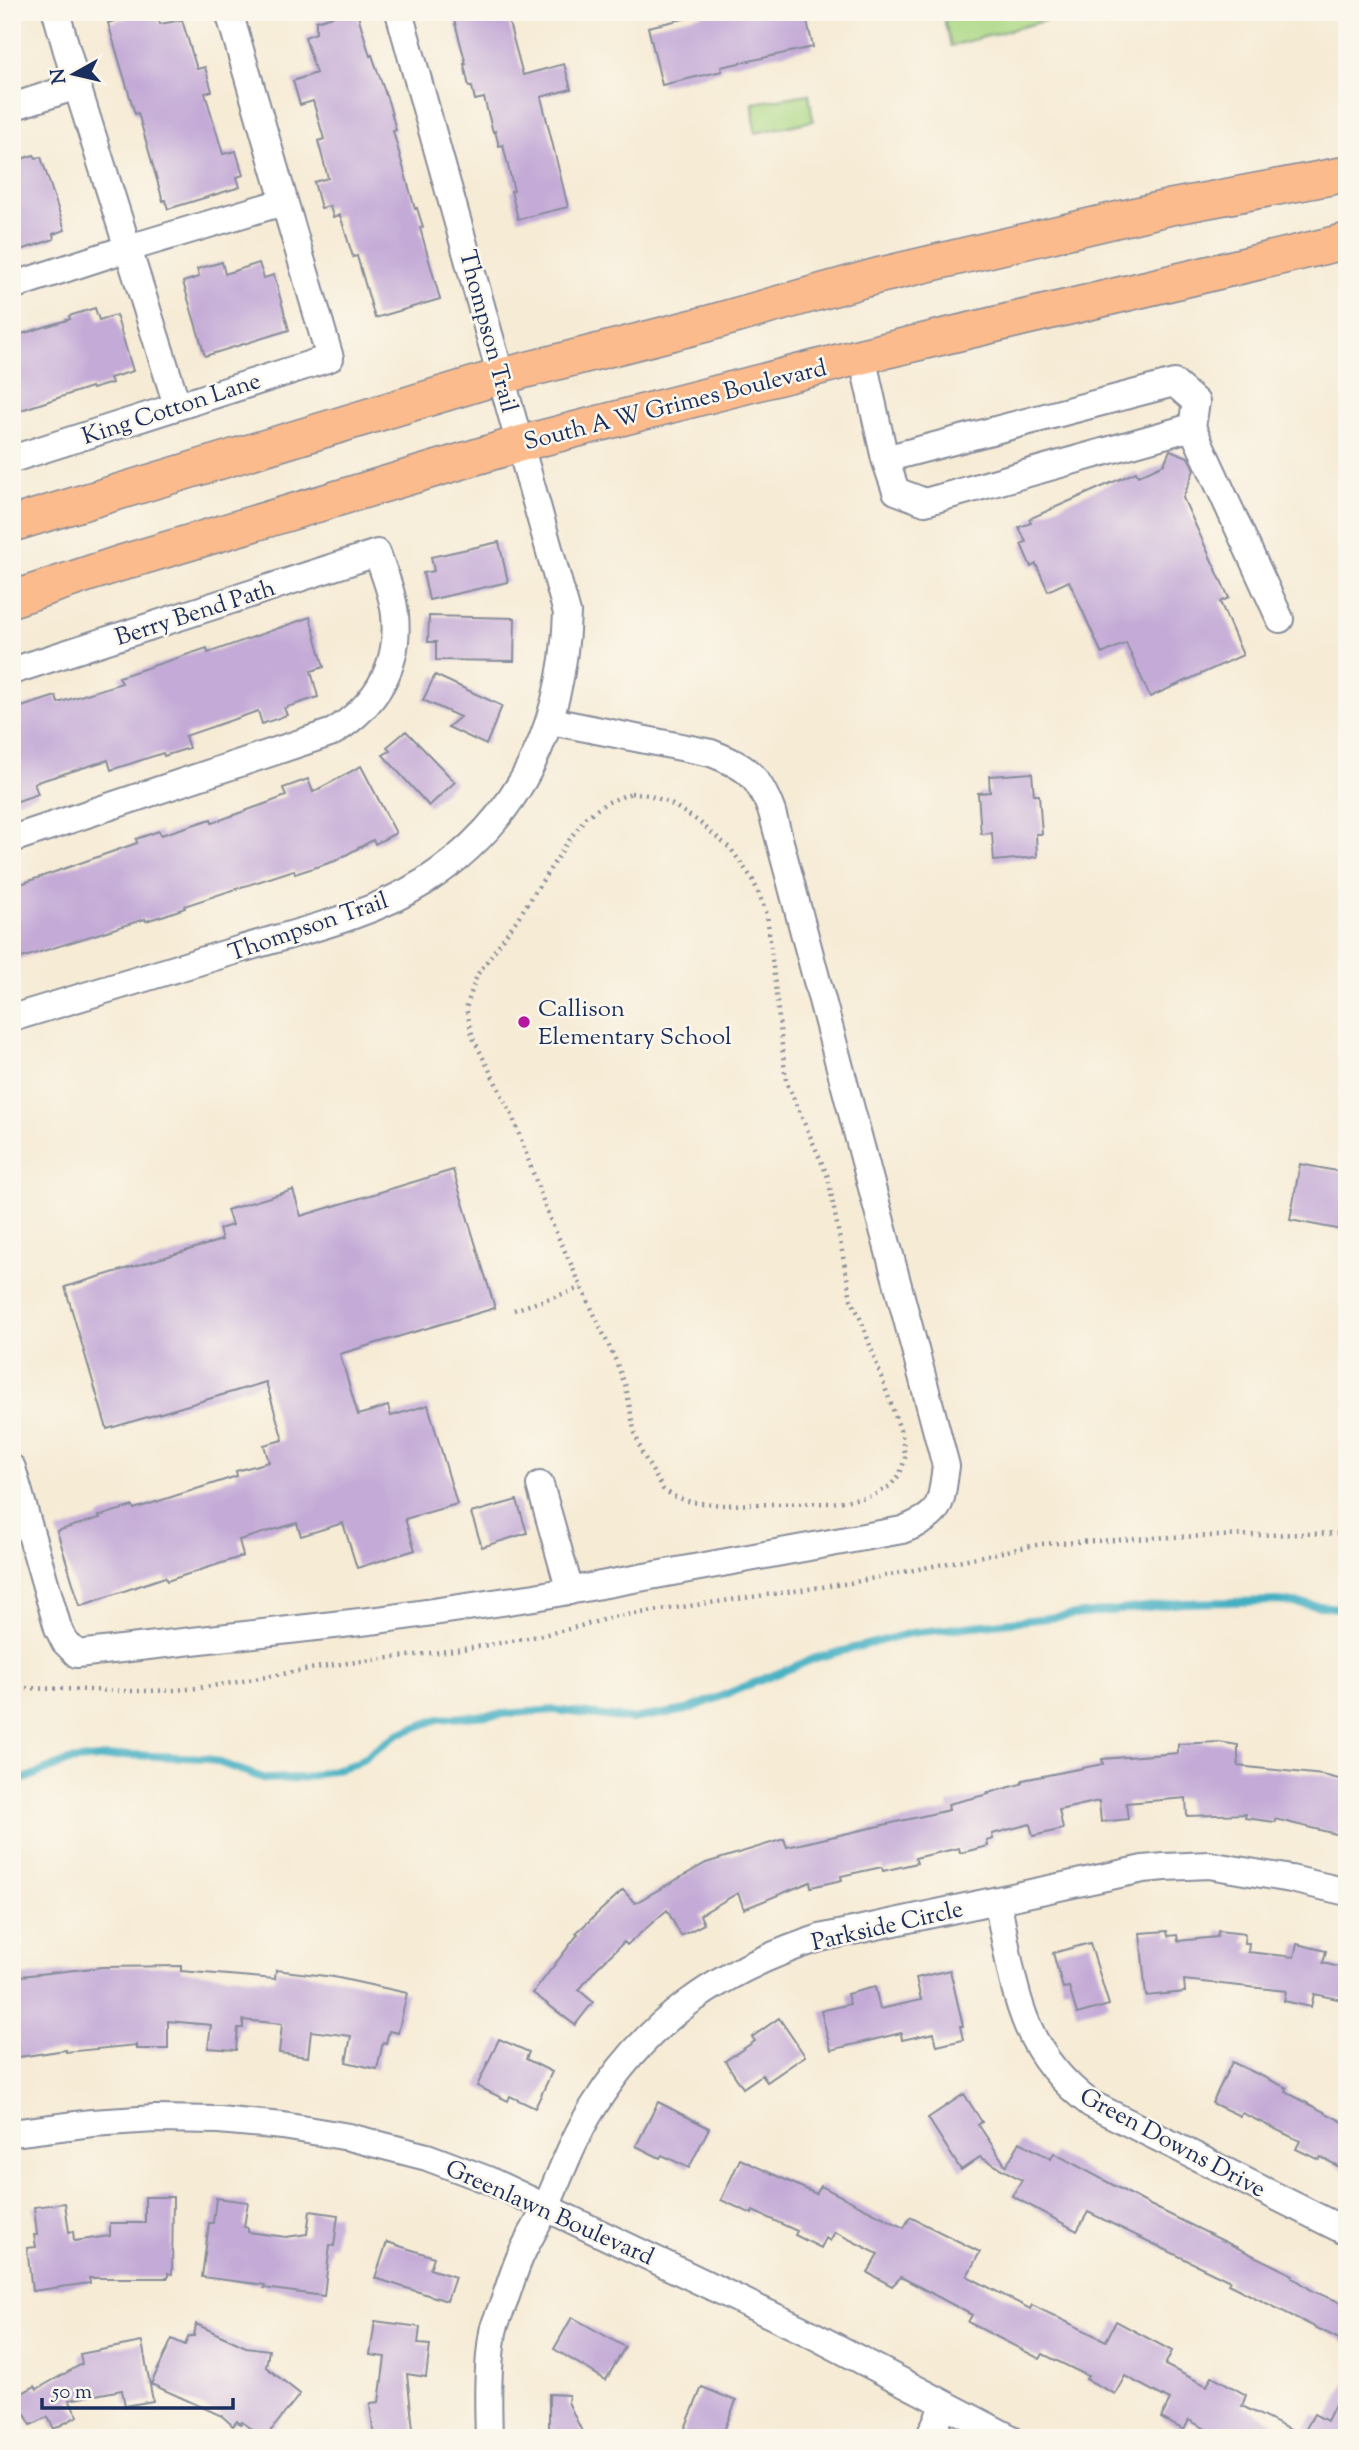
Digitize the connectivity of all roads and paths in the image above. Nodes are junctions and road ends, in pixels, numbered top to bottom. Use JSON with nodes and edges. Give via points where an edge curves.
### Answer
{"nodes":[{"id":1,"x":56,"y":12,"type":"edge"},
{"id":2,"x":229,"y":12,"type":"edge"},
{"id":3,"x":400,"y":12,"type":"edge"},
{"id":4,"x":77,"y":86,"type":"junction"},
{"id":5,"x":12,"y":107,"type":"edge"},
{"id":6,"x":1347,"y":174,"type":"edge"},
{"id":7,"x":283,"y":202,"type":"junction"},
{"id":8,"x":1347,"y":241,"type":"edge"},
{"id":9,"x":130,"y":248,"type":"junction"},
{"id":10,"x":12,"y":286,"type":"edge"},
{"id":11,"x":862,"y":356,"type":"junction"},
{"id":12,"x":502,"y":376,"type":"junction"},
{"id":13,"x":177,"y":405,"type":"junction"},
{"id":14,"x":1192,"y":427,"type":"junction"},
{"id":15,"x":519,"y":444,"type":"junction"},
{"id":16,"x":885,"y":459,"type":"junction"},
{"id":17,"x":12,"y":460,"type":"edge"},
{"id":18,"x":12,"y":524,"type":"edge"},
{"id":19,"x":12,"y":599,"type":"edge"},
{"id":20,"x":1280,"y":619,"type":"dead end"},
{"id":21,"x":12,"y":671,"type":"edge"},
{"id":22,"x":551,"y":721,"type":"junction"},
{"id":23,"x":12,"y":839,"type":"edge"},
{"id":24,"x":12,"y":1018,"type":"edge"},
{"id":25,"x":581,"y":1288,"type":"junction"},
{"id":26,"x":514,"y":1310,"type":"dead end"},
{"id":27,"x":12,"y":1468,"type":"edge"},
{"id":28,"x":540,"y":1485,"type":"dead end"},
{"id":29,"x":1347,"y":1533,"type":"edge"},
{"id":30,"x":570,"y":1591,"type":"junction"},
{"id":31,"x":12,"y":1688,"type":"edge"},
{"id":32,"x":1347,"y":1892,"type":"edge"},
{"id":33,"x":997,"y":1900,"type":"junction"},
{"id":34,"x":12,"y":2133,"type":"edge"},
{"id":35,"x":546,"y":2207,"type":"junction"},
{"id":36,"x":1347,"y":2232,"type":"edge"},
{"id":37,"x":944,"y":2405,"type":"junction"},
{"id":38,"x":489,"y":2438,"type":"edge"},
{"id":39,"x":929,"y":2438,"type":"edge"},
{"id":40,"x":1010,"y":2438,"type":"edge"}],
"edges":[{"from":1,"to":4,"type":"street"},
{"from":2,"to":7,"type":"street"},
{"from":3,"to":12,"type":"street","name":"Thompson Trail"},
{"from":4,"to":5,"type":"street"},
{"from":4,"to":9,"type":"street"},
{"from":6,"to":12,"type":"main road","via":[[1171,207],[877,276]]},
{"from":7,"to":9,"type":"street"},
{"from":7,"to":13,"type":"street","name":"King Cotton Lane","via":[[330,358]]},
{"from":8,"to":11,"type":"main road","name":"South A W Grimes Boulevard"},
{"from":9,"to":10,"type":"street"},
{"from":9,"to":13,"type":"street"},
{"from":11,"to":15,"type":"main road","name":"South A W Grimes Boulevard"},
{"from":11,"to":16,"type":"street"},
{"from":12,"to":15,"type":"street","name":"Thompson Trail"},
{"from":12,"to":18,"type":"main road"},
{"from":13,"to":17,"type":"street","name":"King Cotton Lane"},
{"from":14,"to":16,"type":"street","via":[[925,502],[896,491]]},
{"from":14,"to":16,"type":"street","via":[[1196,402],[1174,383]]},
{"from":14,"to":20,"type":"street"},
{"from":15,"to":19,"type":"main road","name":"South A W Grimes Boulevard"},
{"from":15,"to":22,"type":"street","name":"Thompson Trail","via":[[566,613],[565,653]]},
{"from":21,"to":23,"type":"street","name":"Berry Bend Path","via":[[377,553],[395,617],[390,664],[381,687],[352,721],[333,733]]},
{"from":22,"to":24,"type":"street","name":"Thompson Trail","via":[[528,775],[507,806],[480,836],[424,882],[353,915]]},
{"from":22,"to":30,"type":"street","via":[[711,753],[751,774],[764,791],[946,1466],[939,1508],[924,1521],[902,1530]]},
{"from":25,"to":25,"type":"path","via":[[548,1217],[512,1115],[473,1038],[466,1008],[477,975],[586,817],[631,793],[648,795],[698,821],[731,849],[753,880],[767,914],[786,1081],[828,1177],[852,1299],[902,1435],[905,1458],[900,1474],[872,1496],[832,1503],[722,1506],[673,1496],[663,1489],[642,1453],[626,1387]]},
{"from":25,"to":26,"type":"path"},
{"from":27,"to":30,"type":"street","via":[[58,1628],[77,1654],[378,1620]]},
{"from":28,"to":30,"type":"street"},
{"from":29,"to":31,"type":"path","via":[[1041,1544],[850,1583],[612,1617],[505,1643],[230,1683],[116,1692]]},
{"from":32,"to":33,"type":"street","name":"Parkside Circle","via":[[1209,1865],[1143,1869]]},
{"from":33,"to":35,"type":"street","name":"Parkside Circle","via":[[820,1938],[735,1971],[696,1996],[661,2024],[615,2074],[571,2148]]},
{"from":33,"to":36,"type":"street","name":"Green Downs Drive","via":[[1025,2023],[1041,2054],[1064,2082],[1091,2104]]},
{"from":34,"to":35,"type":"street","name":"Greenlawn Boulevard","via":[[155,2119],[283,2126],[427,2157]]},
{"from":35,"to":37,"type":"street","name":"Greenlawn Boulevard","via":[[809,2333]]},
{"from":35,"to":38,"type":"street","name":"Parkside Circle","via":[[520,2257],[494,2330],[487,2394]]},
{"from":37,"to":39,"type":"street"},
{"from":37,"to":40,"type":"street","name":"Greenlawn Boulevard"}]}
